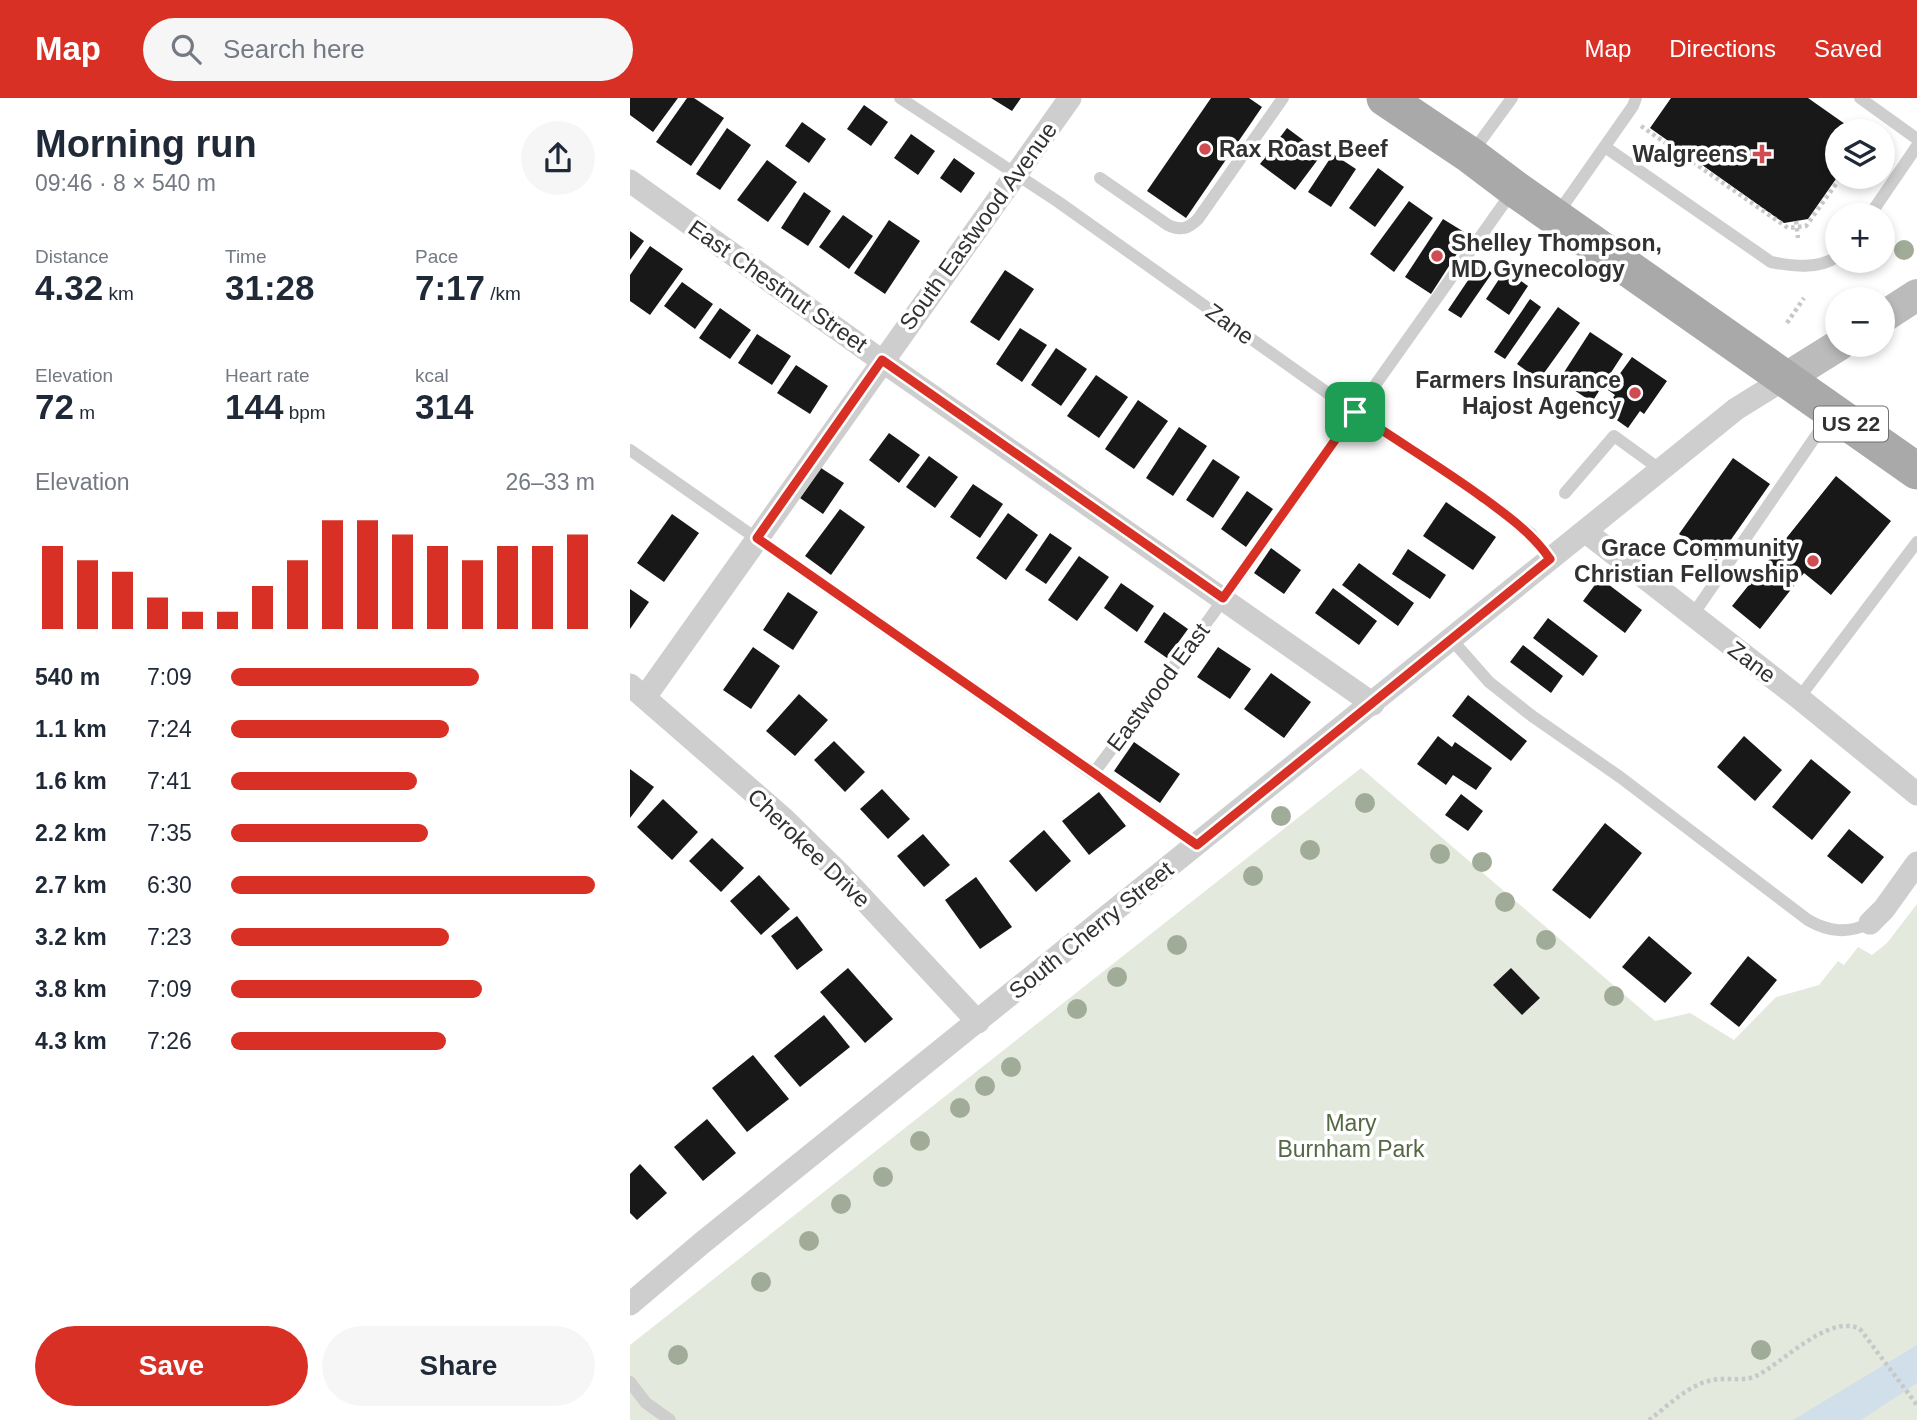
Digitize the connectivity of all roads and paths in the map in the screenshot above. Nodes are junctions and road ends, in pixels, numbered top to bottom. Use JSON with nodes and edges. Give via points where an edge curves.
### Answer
{"nodes":[{"id":1,"x":900,"y":98,"type":"edge"},
{"id":2,"x":1070,"y":98,"type":"edge"},
{"id":3,"x":1283,"y":98,"type":"edge"},
{"id":4,"x":1385,"y":98,"type":"edge"},
{"id":5,"x":1512,"y":98,"type":"edge"},
{"id":6,"x":1636,"y":98,"type":"edge"},
{"id":7,"x":1860,"y":98,"type":"edge"},
{"id":8,"x":1652,"y":134,"type":"dead end"},
{"id":9,"x":1917,"y":139,"type":"edge"},
{"id":10,"x":1917,"y":146,"type":"edge"},
{"id":11,"x":1605,"y":147,"type":"junction"},
{"id":12,"x":1471,"y":155,"type":"junction"},
{"id":13,"x":1015,"y":173,"type":"junction"},
{"id":14,"x":1100,"y":178,"type":"dead end"},
{"id":15,"x":630,"y":181,"type":"edge"},
{"id":16,"x":1515,"y":189,"type":"junction"},
{"id":17,"x":1832,"y":189,"type":"edge"},
{"id":18,"x":1878,"y":203,"type":"edge"},
{"id":19,"x":1556,"y":217,"type":"junction"},
{"id":20,"x":1796,"y":221,"type":"dead end"},
{"id":21,"x":1797,"y":228,"type":"junction"},
{"id":22,"x":1798,"y":238,"type":"dead end"},
{"id":23,"x":1825,"y":261,"type":"edge"},
{"id":24,"x":1917,"y":295,"type":"edge"},
{"id":25,"x":1804,"y":298,"type":"dead end"},
{"id":26,"x":1895,"y":309,"type":"edge"},
{"id":27,"x":1787,"y":323,"type":"dead end"},
{"id":28,"x":1825,"y":353,"type":"edge"},
{"id":29,"x":882,"y":360,"type":"junction"},
{"id":30,"x":1786,"y":377,"type":"junction"},
{"id":31,"x":1833,"y":411,"type":"junction"},
{"id":32,"x":1355,"y":412,"type":"junction"},
{"id":33,"x":630,"y":450,"type":"edge"},
{"id":34,"x":1661,"y":470,"type":"junction"},
{"id":35,"x":1917,"y":471,"type":"edge"},
{"id":36,"x":1565,"y":493,"type":"dead end"},
{"id":37,"x":1586,"y":532,"type":"junction"},
{"id":38,"x":757,"y":538,"type":"junction"},
{"id":39,"x":1917,"y":542,"type":"edge"},
{"id":40,"x":1550,"y":559,"type":"junction"},
{"id":41,"x":1223,"y":598,"type":"junction"},
{"id":42,"x":1692,"y":616,"type":"junction"},
{"id":43,"x":1452,"y":640,"type":"junction"},
{"id":44,"x":638,"y":691,"type":"edge"},
{"id":45,"x":1799,"y":698,"type":"junction"},
{"id":46,"x":1373,"y":704,"type":"junction"},
{"id":47,"x":1093,"y":774,"type":"junction"},
{"id":48,"x":1917,"y":794,"type":"edge"},
{"id":49,"x":1197,"y":845,"type":"junction"},
{"id":50,"x":1917,"y":863,"type":"edge"},
{"id":51,"x":1870,"y":923,"type":"joint"},
{"id":52,"x":978,"y":1021,"type":"junction"},
{"id":53,"x":635,"y":1289,"type":"edge"},
{"id":54,"x":630,"y":1382,"type":"edge"},
{"id":55,"x":1917,"y":1405,"type":"edge"},
{"id":56,"x":670,"y":1420,"type":"edge"},
{"id":57,"x":1649,"y":1420,"type":"edge"}],
"edges":[{"from":1,"to":13,"type":"lane","name":"Zane"},
{"from":2,"to":13,"type":"street","name":"South Eastwood Avenue"},
{"from":3,"to":14,"type":"lane","via":[[1191,226],[1176,229],[1168,225]]},
{"from":4,"to":12,"type":"main road","number":"US 22"},
{"from":5,"to":12,"type":"lane"},
{"from":6,"to":11,"type":"lane"},
{"from":7,"to":9,"type":"lane"},
{"from":8,"to":21,"type":"path","via":[[1788,228]]},
{"from":10,"to":18,"type":"lane"},
{"from":11,"to":19,"type":"lane"},
{"from":11,"to":23,"type":"lane","via":[[1771,261],[1801,267]]},
{"from":12,"to":16,"type":"main road","number":"US 22"},
{"from":13,"to":29,"type":"street","name":"South Eastwood Avenue"},
{"from":13,"to":32,"type":"lane","name":"Zane"},
{"from":15,"to":29,"type":"street","name":"East Chestnut Street"},
{"from":16,"to":19,"type":"main road","number":"US 22"},
{"from":16,"to":32,"type":"lane","name":"Eastwood East"},
{"from":17,"to":21,"type":"path","via":[[1806,226]]},
{"from":19,"to":30,"type":"main road","number":"US 22"},
{"from":20,"to":21,"type":"path"},
{"from":21,"to":22,"type":"path"},
{"from":24,"to":26,"type":"main road"},
{"from":25,"to":27,"type":"path"},
{"from":28,"to":30,"type":"main road"},
{"from":29,"to":38,"type":"street","name":"South Eastwood Avenue"},
{"from":29,"to":41,"type":"street","name":"East Chestnut Street"},
{"from":30,"to":31,"type":"main road","number":"US 22"},
{"from":30,"to":34,"type":"street","name":"South Cherry Street","via":[[1736,409]]},
{"from":31,"to":35,"type":"main road","number":"US 22"},
{"from":31,"to":42,"type":"lane"},
{"from":32,"to":40,"type":"lane","name":"Zane","via":[[1530,533]]},
{"from":32,"to":41,"type":"lane","name":"Eastwood East"},
{"from":33,"to":38,"type":"lane"},
{"from":34,"to":36,"type":"lane","via":[[1614,436]]},
{"from":34,"to":37,"type":"street","name":"South Cherry Street"},
{"from":37,"to":40,"type":"street","name":"South Cherry Street"},
{"from":37,"to":42,"type":"street","name":"Zane"},
{"from":38,"to":44,"type":"street","name":"South Eastwood Avenue"},
{"from":38,"to":47,"type":"lane"},
{"from":39,"to":45,"type":"lane"},
{"from":40,"to":43,"type":"street","name":"South Cherry Street"},
{"from":41,"to":46,"type":"street","name":"East Chestnut Street"},
{"from":41,"to":47,"type":"lane","name":"Eastwood East"},
{"from":42,"to":45,"type":"street","name":"Zane"},
{"from":43,"to":46,"type":"street","name":"South Cherry Street"},
{"from":43,"to":51,"type":"lane","via":[[1489,682],[1532,716],[1620,776],[1808,920],[1832,931]]},
{"from":44,"to":52,"type":"street","name":"Cherokee Drive","via":[[784,819]]},
{"from":45,"to":48,"type":"street","name":"Zane"},
{"from":46,"to":49,"type":"street","name":"South Cherry Street"},
{"from":47,"to":49,"type":"lane"},
{"from":49,"to":52,"type":"street","name":"South Cherry Street"},
{"from":50,"to":51,"type":"street"},
{"from":52,"to":53,"type":"street","name":"South Cherry Street"},
{"from":54,"to":56,"type":"lane","via":[[646,1403]]},
{"from":55,"to":57,"type":"path","via":[[1868,1338],[1852,1325],[1819,1334],[1752,1378],[1699,1384]]}]}
